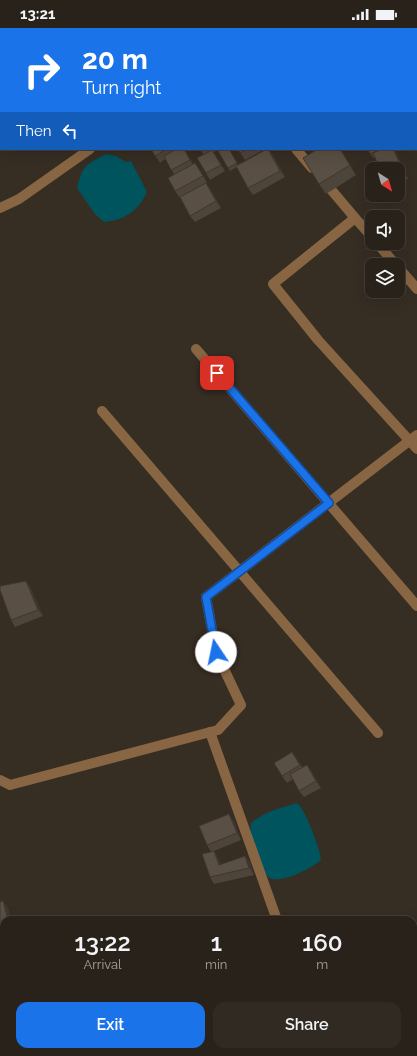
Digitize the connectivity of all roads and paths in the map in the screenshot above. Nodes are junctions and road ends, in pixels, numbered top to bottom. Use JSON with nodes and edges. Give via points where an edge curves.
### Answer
{"nodes":[{"id":1,"x":89,"y":150,"type":"edge"},
{"id":2,"x":297,"y":150,"type":"edge"},
{"id":3,"x":0,"y":208,"type":"edge"},
{"id":4,"x":355,"y":218,"type":"junction"},
{"id":5,"x":365,"y":229,"type":"edge"},
{"id":6,"x":383,"y":250,"type":"edge"},
{"id":7,"x":390,"y":258,"type":"edge"},
{"id":8,"x":405,"y":275,"type":"edge"},
{"id":9,"x":417,"y":289,"type":"edge"},
{"id":10,"x":196,"y":349,"type":"dead end"},
{"id":11,"x":102,"y":412,"type":"dead end"},
{"id":12,"x":413,"y":438,"type":"edge"},
{"id":13,"x":417,"y":449,"type":"edge"},
{"id":14,"x":329,"y":503,"type":"junction"},
{"id":15,"x":239,"y":571,"type":"junction"},
{"id":16,"x":417,"y":606,"type":"edge"},
{"id":17,"x":210,"y":732,"type":"junction"},
{"id":18,"x":378,"y":733,"type":"dead end"},
{"id":19,"x":0,"y":780,"type":"edge"},
{"id":20,"x":276,"y":916,"type":"edge"}],
"edges":[{"from":1,"to":3,"type":"street","via":[[19,199]]},
{"from":2,"to":4,"type":"street"},
{"from":4,"to":5,"type":"street"},
{"from":4,"to":12,"type":"street","via":[[273,284],[318,340]]},
{"from":6,"to":7,"type":"street"},
{"from":8,"to":9,"type":"street"},
{"from":10,"to":14,"type":"street"},
{"from":11,"to":15,"type":"street"},
{"from":12,"to":13,"type":"street"},
{"from":12,"to":14,"type":"street"},
{"from":14,"to":15,"type":"street"},
{"from":14,"to":16,"type":"street"},
{"from":15,"to":17,"type":"street","via":[[206,597],[216,652],[241,705],[218,730]]},
{"from":15,"to":18,"type":"street"},
{"from":17,"to":19,"type":"street","via":[[10,785]]},
{"from":17,"to":20,"type":"street"}]}
